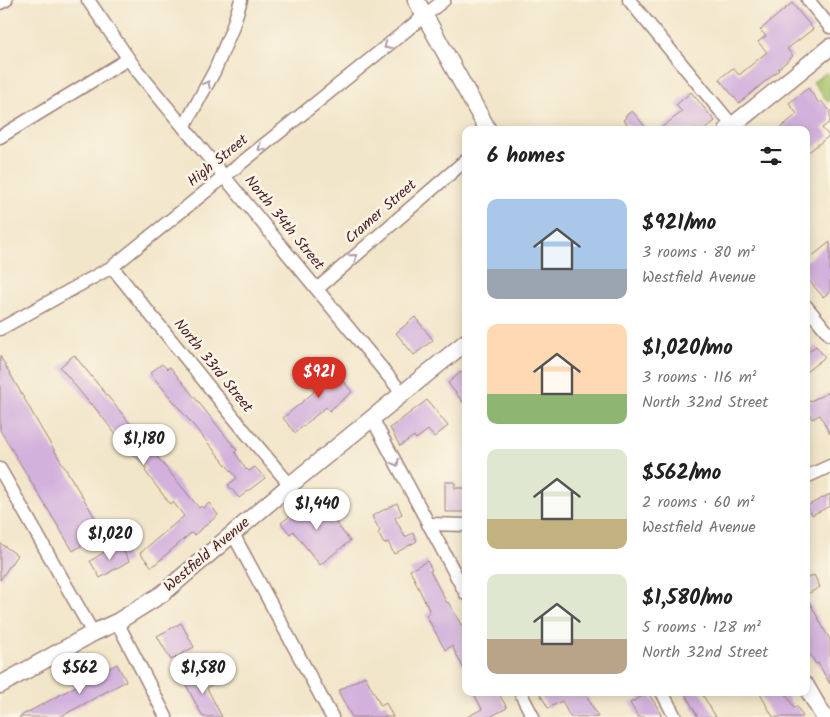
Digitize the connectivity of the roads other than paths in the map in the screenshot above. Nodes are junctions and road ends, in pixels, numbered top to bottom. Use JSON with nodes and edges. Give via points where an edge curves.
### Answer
{"nodes":[{"id":1,"x":6,"y":0,"type":"edge"},
{"id":2,"x":88,"y":0,"type":"edge"},
{"id":3,"x":241,"y":0,"type":"edge"},
{"id":4,"x":416,"y":0,"type":"edge"},
{"id":5,"x":444,"y":0,"type":"edge"},
{"id":6,"x":629,"y":0,"type":"edge"},
{"id":7,"x":808,"y":0,"type":"edge"},
{"id":8,"x":0,"y":4,"type":"edge"},
{"id":9,"x":425,"y":16,"type":"junction"},
{"id":10,"x":830,"y":27,"type":"edge"},
{"id":11,"x":830,"y":47,"type":"edge"},
{"id":12,"x":128,"y":59,"type":"junction"},
{"id":13,"x":486,"y":126,"type":"edge"},
{"id":14,"x":728,"y":126,"type":"edge"},
{"id":15,"x":732,"y":126,"type":"edge"},
{"id":16,"x":184,"y":127,"type":"junction"},
{"id":17,"x":0,"y":137,"type":"edge"},
{"id":18,"x":462,"y":163,"type":"edge"},
{"id":19,"x":225,"y":177,"type":"junction"},
{"id":20,"x":112,"y":267,"type":"junction"},
{"id":21,"x":317,"y":289,"type":"junction"},
{"id":22,"x":810,"y":311,"type":"edge"},
{"id":23,"x":0,"y":329,"type":"edge"},
{"id":24,"x":830,"y":335,"type":"edge"},
{"id":25,"x":462,"y":345,"type":"edge"},
{"id":26,"x":403,"y":394,"type":"junction"},
{"id":27,"x":373,"y":420,"type":"junction"},
{"id":28,"x":830,"y":466,"type":"edge"},
{"id":29,"x":0,"y":469,"type":"edge"},
{"id":30,"x":810,"y":475,"type":"edge"},
{"id":31,"x":290,"y":485,"type":"junction"},
{"id":32,"x":428,"y":524,"type":"junction"},
{"id":33,"x":462,"y":525,"type":"edge"},
{"id":34,"x":233,"y":534,"type":"junction"},
{"id":35,"x":462,"y":587,"type":"edge"},
{"id":36,"x":117,"y":622,"type":"junction"},
{"id":37,"x":93,"y":633,"type":"junction"},
{"id":38,"x":0,"y":685,"type":"edge"},
{"id":39,"x":810,"y":693,"type":"edge"},
{"id":40,"x":522,"y":696,"type":"edge"},
{"id":41,"x":664,"y":696,"type":"edge"},
{"id":42,"x":166,"y":717,"type":"edge"},
{"id":43,"x":332,"y":717,"type":"edge"},
{"id":44,"x":533,"y":717,"type":"edge"},
{"id":45,"x":676,"y":717,"type":"edge"},
{"id":46,"x":824,"y":717,"type":"edge"}],
"edges":[{"from":1,"to":8,"type":"street"},
{"from":2,"to":12,"type":"street","name":"North 34th Street"},
{"from":16,"to":3,"type":"street","one_way":true,"via":[[215,70]]},
{"from":4,"to":9,"type":"street"},
{"from":5,"to":9,"type":"street","name":"High Street"},
{"from":6,"to":14,"type":"street"},
{"from":7,"to":10,"type":"street"},
{"from":9,"to":13,"type":"street"},
{"from":9,"to":19,"type":"street","name":"High Street","one_way":true},
{"from":11,"to":15,"type":"street"},
{"from":12,"to":16,"type":"street","name":"North 34th Street"},
{"from":12,"to":17,"type":"street"},
{"from":16,"to":19,"type":"street","name":"North 34th Street"},
{"from":21,"to":18,"type":"street","name":"Cramer Street","one_way":true},
{"from":19,"to":20,"type":"street","name":"High Street"},
{"from":19,"to":21,"type":"street","name":"North 34th Street"},
{"from":20,"to":23,"type":"street","name":"High Street"},
{"from":20,"to":31,"type":"street","name":"North 33rd Street"},
{"from":21,"to":26,"type":"street","name":"North 34th Street"},
{"from":22,"to":24,"type":"street"},
{"from":25,"to":26,"type":"street","name":"Westfield Avenue"},
{"from":26,"to":27,"type":"street","name":"Westfield Avenue"},
{"from":27,"to":31,"type":"street","name":"Westfield Avenue"},
{"from":27,"to":32,"type":"street","one_way":true},
{"from":28,"to":30,"type":"street"},
{"from":29,"to":37,"type":"street"},
{"from":31,"to":34,"type":"street","name":"Westfield Avenue"},
{"from":32,"to":33,"type":"street"},
{"from":32,"to":35,"type":"street"},
{"from":34,"to":36,"type":"street","name":"Westfield Avenue","via":[[162,594]]},
{"from":34,"to":43,"type":"street"},
{"from":36,"to":37,"type":"street","name":"Westfield Avenue"},
{"from":36,"to":42,"type":"street"},
{"from":37,"to":38,"type":"street","name":"Westfield Avenue"},
{"from":39,"to":46,"type":"street"},
{"from":40,"to":44,"type":"street"},
{"from":41,"to":45,"type":"street"}]}
